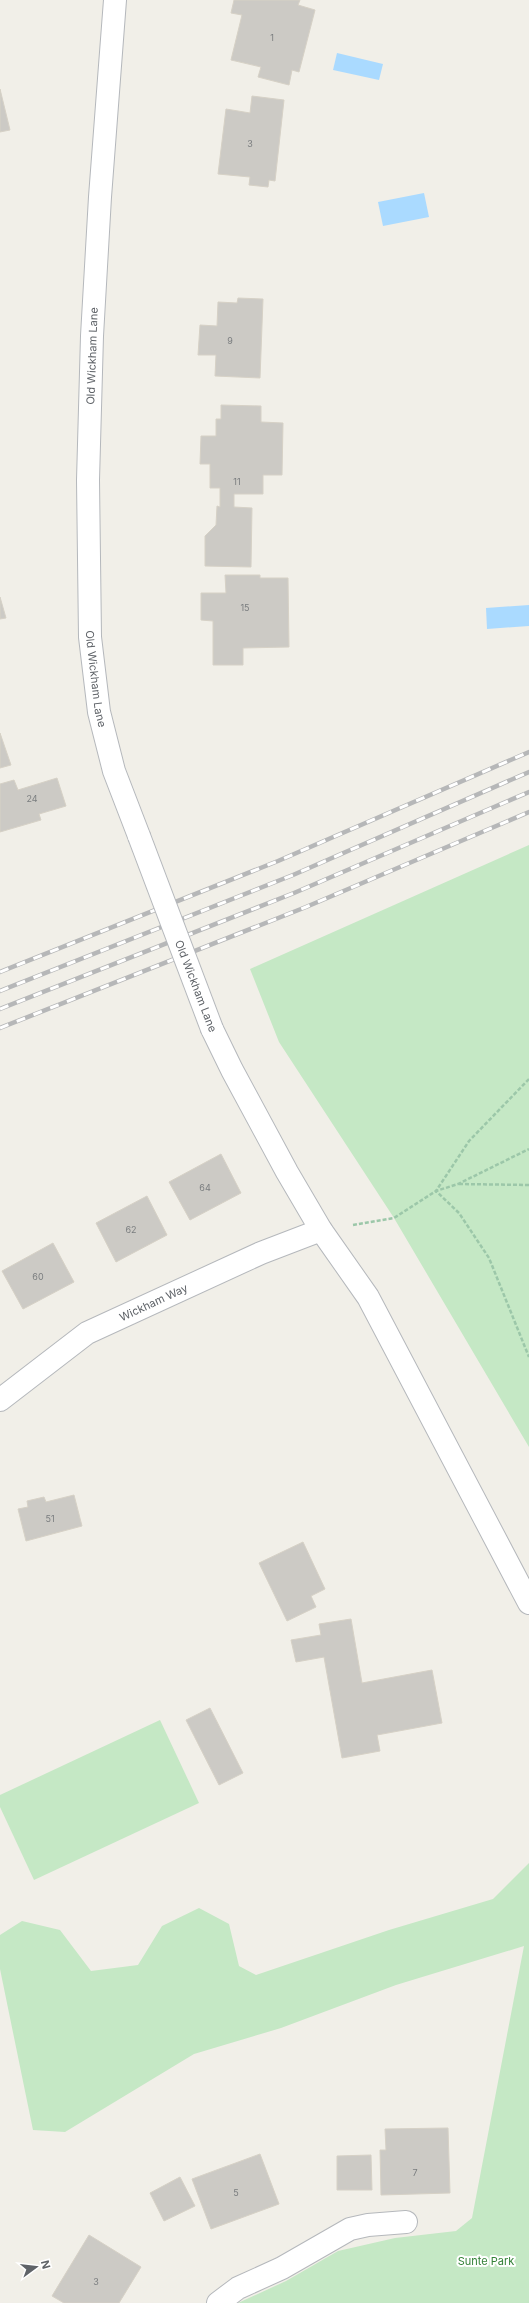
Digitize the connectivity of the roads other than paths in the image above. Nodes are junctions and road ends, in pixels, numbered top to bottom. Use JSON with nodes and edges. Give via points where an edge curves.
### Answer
{"nodes":[{"id":1,"x":115,"y":0,"type":"edge"},
{"id":2,"x":321,"y":1230,"type":"junction"},
{"id":3,"x":0,"y":1400,"type":"edge"},
{"id":4,"x":529,"y":1603,"type":"edge"},
{"id":5,"x":406,"y":2222,"type":"dead end"},
{"id":6,"x":218,"y":2303,"type":"edge"}],
"edges":[{"from":1,"to":2,"type":"street","name":"Old Wickham Lane","bridge":true,"via":[[92,336],[88,480],[90,637],[101,720],[114,771],[212,1029]]},
{"from":2,"to":3,"type":"street","name":"Wickham Way","via":[[261,1253],[86,1333]]},
{"from":2,"to":4,"type":"street","name":"Old Wickham Lane","via":[[368,1297]]},
{"from":5,"to":6,"type":"street","via":[[350,2228],[282,2268],[238,2288]]}]}
